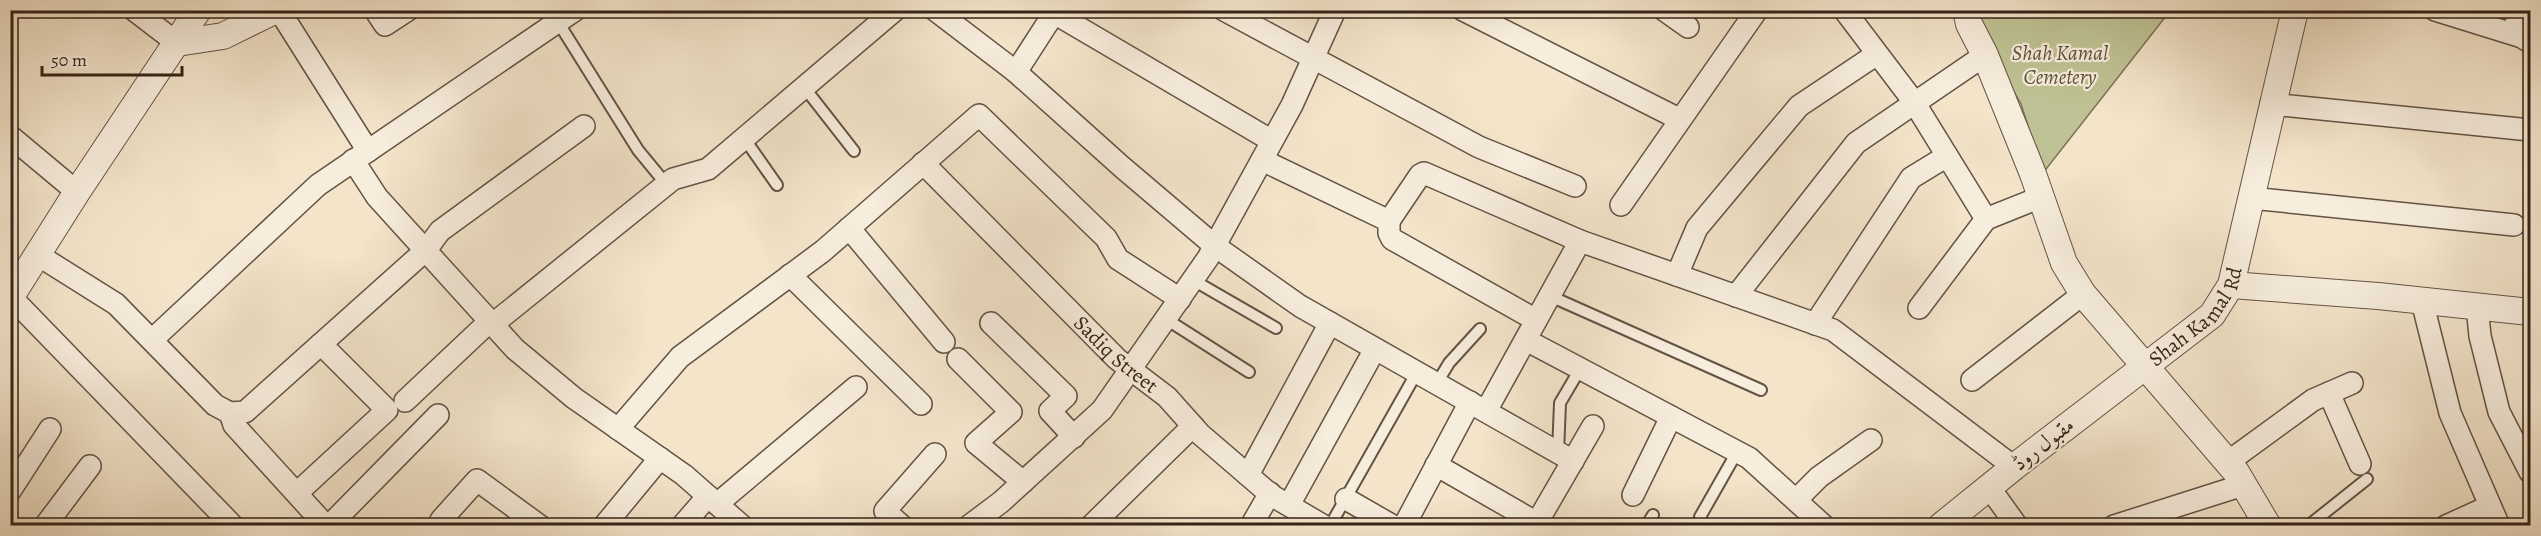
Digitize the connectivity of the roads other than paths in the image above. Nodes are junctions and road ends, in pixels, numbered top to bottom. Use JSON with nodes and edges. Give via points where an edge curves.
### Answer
{"nodes":[{"id":1,"x":134,"y":10,"type":"edge"},
{"id":2,"x":198,"y":10,"type":"edge"},
{"id":3,"x":278,"y":10,"type":"edge"},
{"id":4,"x":375,"y":10,"type":"edge"},
{"id":5,"x":408,"y":10,"type":"edge"},
{"id":6,"x":935,"y":10,"type":"edge"},
{"id":7,"x":1224,"y":10,"type":"edge"},
{"id":8,"x":1335,"y":10,"type":"edge"},
{"id":9,"x":1463,"y":10,"type":"edge"},
{"id":10,"x":1664,"y":10,"type":"edge"},
{"id":11,"x":1757,"y":10,"type":"edge"},
{"id":12,"x":1966,"y":10,"type":"edge"},
{"id":13,"x":2295,"y":10,"type":"edge"},
{"id":14,"x":2435,"y":10,"type":"edge"},
{"id":15,"x":2523,"y":10,"type":"edge"},
{"id":16,"x":1845,"y":11,"type":"edge"},
{"id":17,"x":1055,"y":12,"type":"edge"},
{"id":18,"x":881,"y":14,"type":"edge"},
{"id":19,"x":566,"y":16,"type":"edge"},
{"id":20,"x":1688,"y":27,"type":"dead end"},
{"id":21,"x":2511,"y":33,"type":"junction"},
{"id":22,"x":2530,"y":42,"type":"edge"},
{"id":23,"x":177,"y":43,"type":"junction"},
{"id":24,"x":1877,"y":54,"type":"junction"},
{"id":25,"x":1985,"y":55,"type":"junction"},
{"id":26,"x":1313,"y":59,"type":"junction"},
{"id":27,"x":1016,"y":72,"type":"junction"},
{"id":28,"x":804,"y":87,"type":"junction"},
{"id":29,"x":1914,"y":102,"type":"junction"},
{"id":30,"x":2271,"y":104,"type":"junction"},
{"id":31,"x":1679,"y":119,"type":"junction"},
{"id":32,"x":584,"y":126,"type":"dead end"},
{"id":33,"x":2530,"y":130,"type":"edge"},
{"id":34,"x":10,"y":135,"type":"edge"},
{"id":35,"x":744,"y":138,"type":"junction"},
{"id":36,"x":1272,"y":141,"type":"junction"},
{"id":37,"x":854,"y":151,"type":"dead end"},
{"id":38,"x":361,"y":155,"type":"junction"},
{"id":39,"x":1947,"y":156,"type":"junction"},
{"id":40,"x":1262,"y":160,"type":"junction"},
{"id":41,"x":923,"y":163,"type":"junction"},
{"id":42,"x":666,"y":184,"type":"junction"},
{"id":43,"x":777,"y":185,"type":"dead end"},
{"id":44,"x":1575,"y":186,"type":"dead end"},
{"id":45,"x":77,"y":192,"type":"junction"},
{"id":46,"x":2041,"y":197,"type":"junction"},
{"id":47,"x":2252,"y":198,"type":"junction"},
{"id":48,"x":1621,"y":205,"type":"dead end"},
{"id":49,"x":1986,"y":219,"type":"junction"},
{"id":50,"x":1389,"y":221,"type":"junction"},
{"id":51,"x":2514,"y":225,"type":"dead end"},
{"id":52,"x":849,"y":228,"type":"junction"},
{"id":53,"x":1580,"y":241,"type":"junction"},
{"id":54,"x":1215,"y":246,"type":"junction"},
{"id":55,"x":426,"y":250,"type":"junction"},
{"id":56,"x":38,"y":255,"type":"junction"},
{"id":57,"x":790,"y":275,"type":"junction"},
{"id":58,"x":1677,"y":275,"type":"junction"},
{"id":59,"x":1193,"y":280,"type":"junction"},
{"id":60,"x":2231,"y":285,"type":"junction"},
{"id":61,"x":2083,"y":294,"type":"junction"},
{"id":62,"x":1550,"y":296,"type":"junction"},
{"id":63,"x":1736,"y":296,"type":"junction"},
{"id":64,"x":11,"y":298,"type":"edge"},
{"id":65,"x":1180,"y":298,"type":"junction"},
{"id":66,"x":2422,"y":301,"type":"junction"},
{"id":67,"x":2477,"y":306,"type":"junction"},
{"id":68,"x":1918,"y":308,"type":"dead end"},
{"id":69,"x":2530,"y":312,"type":"edge"},
{"id":70,"x":1166,"y":319,"type":"junction"},
{"id":71,"x":1536,"y":320,"type":"junction"},
{"id":72,"x":492,"y":323,"type":"junction"},
{"id":73,"x":991,"y":323,"type":"dead end"},
{"id":74,"x":1330,"y":323,"type":"junction"},
{"id":75,"x":1815,"y":324,"type":"junction"},
{"id":76,"x":1276,"y":328,"type":"dead end"},
{"id":77,"x":1480,"y":329,"type":"dead end"},
{"id":78,"x":152,"y":340,"type":"junction"},
{"id":79,"x":1526,"y":340,"type":"junction"},
{"id":80,"x":944,"y":342,"type":"dead end"},
{"id":81,"x":321,"y":344,"type":"junction"},
{"id":82,"x":1375,"y":349,"type":"junction"},
{"id":83,"x":958,"y":359,"type":"dead end"},
{"id":84,"x":2146,"y":365,"type":"junction"},
{"id":85,"x":1131,"y":368,"type":"junction"},
{"id":86,"x":1580,"y":369,"type":"junction"},
{"id":87,"x":1249,"y":372,"type":"dead end"},
{"id":88,"x":1417,"y":372,"type":"junction"},
{"id":89,"x":1972,"y":380,"type":"dead end"},
{"id":90,"x":1437,"y":383,"type":"junction"},
{"id":91,"x":2352,"y":383,"type":"dead end"},
{"id":92,"x":856,"y":387,"type":"dead end"},
{"id":93,"x":1761,"y":390,"type":"dead end"},
{"id":94,"x":2329,"y":393,"type":"junction"},
{"id":95,"x":405,"y":401,"type":"dead end"},
{"id":96,"x":921,"y":404,"type":"dead end"},
{"id":97,"x":1478,"y":407,"type":"junction"},
{"id":98,"x":230,"y":413,"type":"junction"},
{"id":99,"x":438,"y":415,"type":"dead end"},
{"id":100,"x":1671,"y":417,"type":"junction"},
{"id":101,"x":1193,"y":426,"type":"junction"},
{"id":102,"x":1593,"y":426,"type":"dead end"},
{"id":103,"x":50,"y":429,"type":"dead end"},
{"id":104,"x":618,"y":429,"type":"junction"},
{"id":105,"x":1074,"y":437,"type":"junction"},
{"id":106,"x":1871,"y":440,"type":"dead end"},
{"id":107,"x":1737,"y":452,"type":"junction"},
{"id":108,"x":935,"y":454,"type":"dead end"},
{"id":109,"x":1565,"y":457,"type":"junction"},
{"id":110,"x":660,"y":458,"type":"junction"},
{"id":111,"x":2228,"y":462,"type":"junction"},
{"id":112,"x":1436,"y":465,"type":"junction"},
{"id":113,"x":90,"y":466,"type":"dead end"},
{"id":114,"x":2014,"y":466,"type":"junction"},
{"id":115,"x":2364,"y":472,"type":"joint"},
{"id":116,"x":2530,"y":472,"type":"edge"},
{"id":117,"x":1248,"y":475,"type":"junction"},
{"id":118,"x":1023,"y":482,"type":"junction"},
{"id":119,"x":2244,"y":484,"type":"junction"},
{"id":120,"x":1989,"y":487,"type":"junction"},
{"id":121,"x":10,"y":491,"type":"edge"},
{"id":122,"x":1270,"y":493,"type":"junction"},
{"id":123,"x":297,"y":494,"type":"junction"},
{"id":124,"x":1633,"y":495,"type":"dead end"},
{"id":125,"x":1346,"y":499,"type":"junction"},
{"id":126,"x":713,"y":500,"type":"junction"},
{"id":127,"x":1796,"y":500,"type":"junction"},
{"id":128,"x":1289,"y":505,"type":"junction"},
{"id":129,"x":2490,"y":506,"type":"junction"},
{"id":130,"x":1653,"y":514,"type":"dead end"},
{"id":131,"x":1700,"y":517,"type":"dead end"},
{"id":132,"x":441,"y":520,"type":"dead end"},
{"id":133,"x":1541,"y":522,"type":"edge"},
{"id":134,"x":45,"y":525,"type":"edge"},
{"id":135,"x":233,"y":525,"type":"edge"},
{"id":136,"x":327,"y":525,"type":"edge"},
{"id":137,"x":540,"y":525,"type":"edge"},
{"id":138,"x":604,"y":525,"type":"edge"},
{"id":139,"x":682,"y":525,"type":"edge"},
{"id":140,"x":742,"y":525,"type":"edge"},
{"id":141,"x":902,"y":525,"type":"edge"},
{"id":142,"x":969,"y":525,"type":"edge"},
{"id":143,"x":1091,"y":525,"type":"edge"},
{"id":144,"x":1251,"y":525,"type":"edge"},
{"id":145,"x":1324,"y":525,"type":"edge"},
{"id":146,"x":1330,"y":525,"type":"edge"},
{"id":147,"x":1393,"y":525,"type":"edge"},
{"id":148,"x":1404,"y":525,"type":"edge"},
{"id":149,"x":1646,"y":525,"type":"edge"},
{"id":150,"x":1824,"y":525,"type":"edge"},
{"id":151,"x":1941,"y":525,"type":"edge"},
{"id":152,"x":2017,"y":525,"type":"edge"},
{"id":153,"x":2114,"y":525,"type":"edge"},
{"id":154,"x":2268,"y":525,"type":"edge"},
{"id":155,"x":2308,"y":525,"type":"edge"},
{"id":156,"x":2446,"y":525,"type":"edge"},
{"id":157,"x":2499,"y":525,"type":"edge"}],
"edges":[{"from":1,"to":23,"type":"street"},
{"from":2,"to":23,"type":"street"},
{"from":3,"to":23,"type":"street","via":[[223,36]]},
{"from":3,"to":38,"type":"street"},
{"from":4,"to":5,"type":"street","via":[[386,25]]},
{"from":6,"to":27,"type":"street"},
{"from":7,"to":26,"type":"street"},
{"from":8,"to":26,"type":"street"},
{"from":9,"to":31,"type":"street"},
{"from":10,"to":20,"type":"street"},
{"from":11,"to":31,"type":"street"},
{"from":12,"to":25,"type":"street","name":"Shah Kamal Rd"},
{"from":13,"to":30,"type":"street","name":"Shah Kamal Rd"},
{"from":14,"to":21,"type":"street"},
{"from":15,"to":21,"type":"street"},
{"from":16,"to":24,"type":"street"},
{"from":17,"to":27,"type":"street"},
{"from":17,"to":36,"type":"street"},
{"from":18,"to":28,"type":"street"},
{"from":19,"to":38,"type":"street"},
{"from":19,"to":42,"type":"lane","via":[[638,150]]},
{"from":21,"to":22,"type":"street"},
{"from":23,"to":45,"type":"street"},
{"from":24,"to":29,"type":"street"},
{"from":24,"to":58,"type":"street","via":[[1798,106],[1697,228]]},
{"from":25,"to":29,"type":"street"},
{"from":25,"to":46,"type":"street","name":"Shah Kamal Rd"},
{"from":26,"to":36,"type":"street"},
{"from":26,"to":44,"type":"street","via":[[1479,147]]},
{"from":27,"to":54,"type":"street"},
{"from":28,"to":35,"type":"street"},
{"from":28,"to":37,"type":"lane"},
{"from":29,"to":39,"type":"street"},
{"from":29,"to":63,"type":"street","via":[[1856,143]]},
{"from":30,"to":33,"type":"street"},
{"from":30,"to":47,"type":"street","name":"Shah Kamal Rd"},
{"from":31,"to":48,"type":"street"},
{"from":32,"to":55,"type":"street","via":[[440,231]]},
{"from":34,"to":45,"type":"street"},
{"from":35,"to":42,"type":"street","via":[[708,169]]},
{"from":35,"to":43,"type":"lane"},
{"from":36,"to":40,"type":"street"},
{"from":38,"to":55,"type":"street","via":[[377,197]]},
{"from":38,"to":78,"type":"street","via":[[318,185]]},
{"from":39,"to":49,"type":"street"},
{"from":39,"to":75,"type":"street","via":[[1911,178]]},
{"from":40,"to":50,"type":"street"},
{"from":40,"to":54,"type":"street"},
{"from":41,"to":52,"type":"street"},
{"from":41,"to":65,"type":"street","via":[[981,115],[1106,238],[1118,259]]},
{"from":41,"to":85,"type":"street","name":"Sadiq Street","via":[[1117,359]]},
{"from":42,"to":72,"type":"street"},
{"from":45,"to":56,"type":"street"},
{"from":46,"to":49,"type":"street"},
{"from":46,"to":61,"type":"street","name":"Shah Kamal Rd","via":[[2064,263]]},
{"from":47,"to":51,"type":"street"},
{"from":47,"to":60,"type":"street","name":"Shah Kamal Rd"},
{"from":49,"to":68,"type":"street"},
{"from":50,"to":53,"type":"street","via":[[1424,173]]},
{"from":50,"to":71,"type":"street","via":[[1392,238]]},
{"from":52,"to":57,"type":"street"},
{"from":52,"to":80,"type":"street"},
{"from":53,"to":58,"type":"street"},
{"from":53,"to":62,"type":"street"},
{"from":54,"to":59,"type":"street"},
{"from":54,"to":74,"type":"street"},
{"from":55,"to":72,"type":"street"},
{"from":55,"to":81,"type":"street"},
{"from":56,"to":64,"type":"street"},
{"from":56,"to":78,"type":"street","via":[[116,304]]},
{"from":57,"to":96,"type":"street"},
{"from":57,"to":104,"type":"street","via":[[680,357]]},
{"from":58,"to":63,"type":"street"},
{"from":59,"to":65,"type":"street"},
{"from":59,"to":76,"type":"lane"},
{"from":60,"to":66,"type":"street"},
{"from":60,"to":84,"type":"street","name":"Shah Kamal Rd","via":[[2212,315]]},
{"from":61,"to":84,"type":"street","name":"Shah Kamal Rd"},
{"from":61,"to":89,"type":"street"},
{"from":62,"to":71,"type":"street"},
{"from":62,"to":93,"type":"lane"},
{"from":63,"to":75,"type":"street"},
{"from":64,"to":135,"type":"street"},
{"from":65,"to":70,"type":"street"},
{"from":66,"to":67,"type":"street"},
{"from":66,"to":129,"type":"street","via":[[2450,413]]},
{"from":67,"to":69,"type":"street"},
{"from":67,"to":116,"type":"street","via":[[2480,336],[2499,412]]},
{"from":70,"to":85,"type":"street"},
{"from":70,"to":87,"type":"lane"},
{"from":71,"to":79,"type":"street"},
{"from":72,"to":95,"type":"street"},
{"from":72,"to":104,"type":"street","via":[[524,356]]},
{"from":73,"to":105,"type":"street","via":[[1066,396],[1050,411]]},
{"from":74,"to":82,"type":"street"},
{"from":74,"to":117,"type":"street"},
{"from":75,"to":114,"type":"street","via":[[1833,330]]},
{"from":77,"to":90,"type":"lane","via":[[1449,363]]},
{"from":78,"to":98,"type":"street","via":[[215,405]]},
{"from":79,"to":86,"type":"street"},
{"from":79,"to":97,"type":"street"},
{"from":81,"to":98,"type":"street","via":[[245,412]]},
{"from":81,"to":123,"type":"street","via":[[387,410]]},
{"from":82,"to":88,"type":"street"},
{"from":82,"to":128,"type":"street"},
{"from":83,"to":118,"type":"street","via":[[1011,412],[976,443]]},
{"from":84,"to":111,"type":"street"},
{"from":84,"to":114,"type":"street","name":"مقبول روڈ"},
{"from":85,"to":101,"type":"street","name":"Sadiq Street","via":[[1167,397]]},
{"from":85,"to":105,"type":"street","via":[[1102,410]]},
{"from":86,"to":100,"type":"street"},
{"from":86,"to":109,"type":"lane","via":[[1560,403]]},
{"from":88,"to":90,"type":"street"},
{"from":88,"to":125,"type":"lane"},
{"from":90,"to":97,"type":"street"},
{"from":91,"to":94,"type":"street"},
{"from":92,"to":126,"type":"street"},
{"from":94,"to":111,"type":"street","via":[[2313,400]]},
{"from":94,"to":115,"type":"street"},
{"from":97,"to":109,"type":"street"},
{"from":97,"to":112,"type":"street"},
{"from":98,"to":123,"type":"street","via":[[234,425]]},
{"from":99,"to":136,"type":"street"},
{"from":100,"to":107,"type":"street"},
{"from":100,"to":124,"type":"street"},
{"from":101,"to":117,"type":"street","name":"Sadiq Street"},
{"from":101,"to":143,"type":"street"},
{"from":102,"to":109,"type":"street"},
{"from":103,"to":121,"type":"street"},
{"from":104,"to":110,"type":"street"},
{"from":105,"to":118,"type":"street"},
{"from":106,"to":127,"type":"street","via":[[1819,477]]},
{"from":107,"to":127,"type":"street"},
{"from":107,"to":131,"type":"lane"},
{"from":108,"to":141,"type":"street","via":[[885,511]]},
{"from":109,"to":133,"type":"street"},
{"from":110,"to":126,"type":"street"},
{"from":110,"to":138,"type":"street"},
{"from":111,"to":119,"type":"street"},
{"from":112,"to":133,"type":"street"},
{"from":112,"to":148,"type":"street"},
{"from":113,"to":134,"type":"street"},
{"from":114,"to":120,"type":"street","name":"مقبول روڈ"},
{"from":115,"to":155,"type":"lane"},
{"from":117,"to":122,"type":"street","name":"Sadiq Street"},
{"from":118,"to":142,"type":"street"},
{"from":119,"to":153,"type":"street"},
{"from":119,"to":154,"type":"street"},
{"from":120,"to":151,"type":"street","name":"مقبول روڈ"},
{"from":120,"to":152,"type":"street"},
{"from":122,"to":128,"type":"street","name":"Sadiq Street"},
{"from":122,"to":144,"type":"street"},
{"from":123,"to":136,"type":"street"},
{"from":125,"to":146,"type":"lane"},
{"from":125,"to":147,"type":"street"},
{"from":126,"to":139,"type":"street"},
{"from":126,"to":140,"type":"street"},
{"from":127,"to":150,"type":"street"},
{"from":128,"to":145,"type":"street","name":"Sadiq Street"},
{"from":129,"to":156,"type":"street"},
{"from":129,"to":157,"type":"street"},
{"from":130,"to":149,"type":"lane"},
{"from":132,"to":137,"type":"street","via":[[477,480]]}]}
